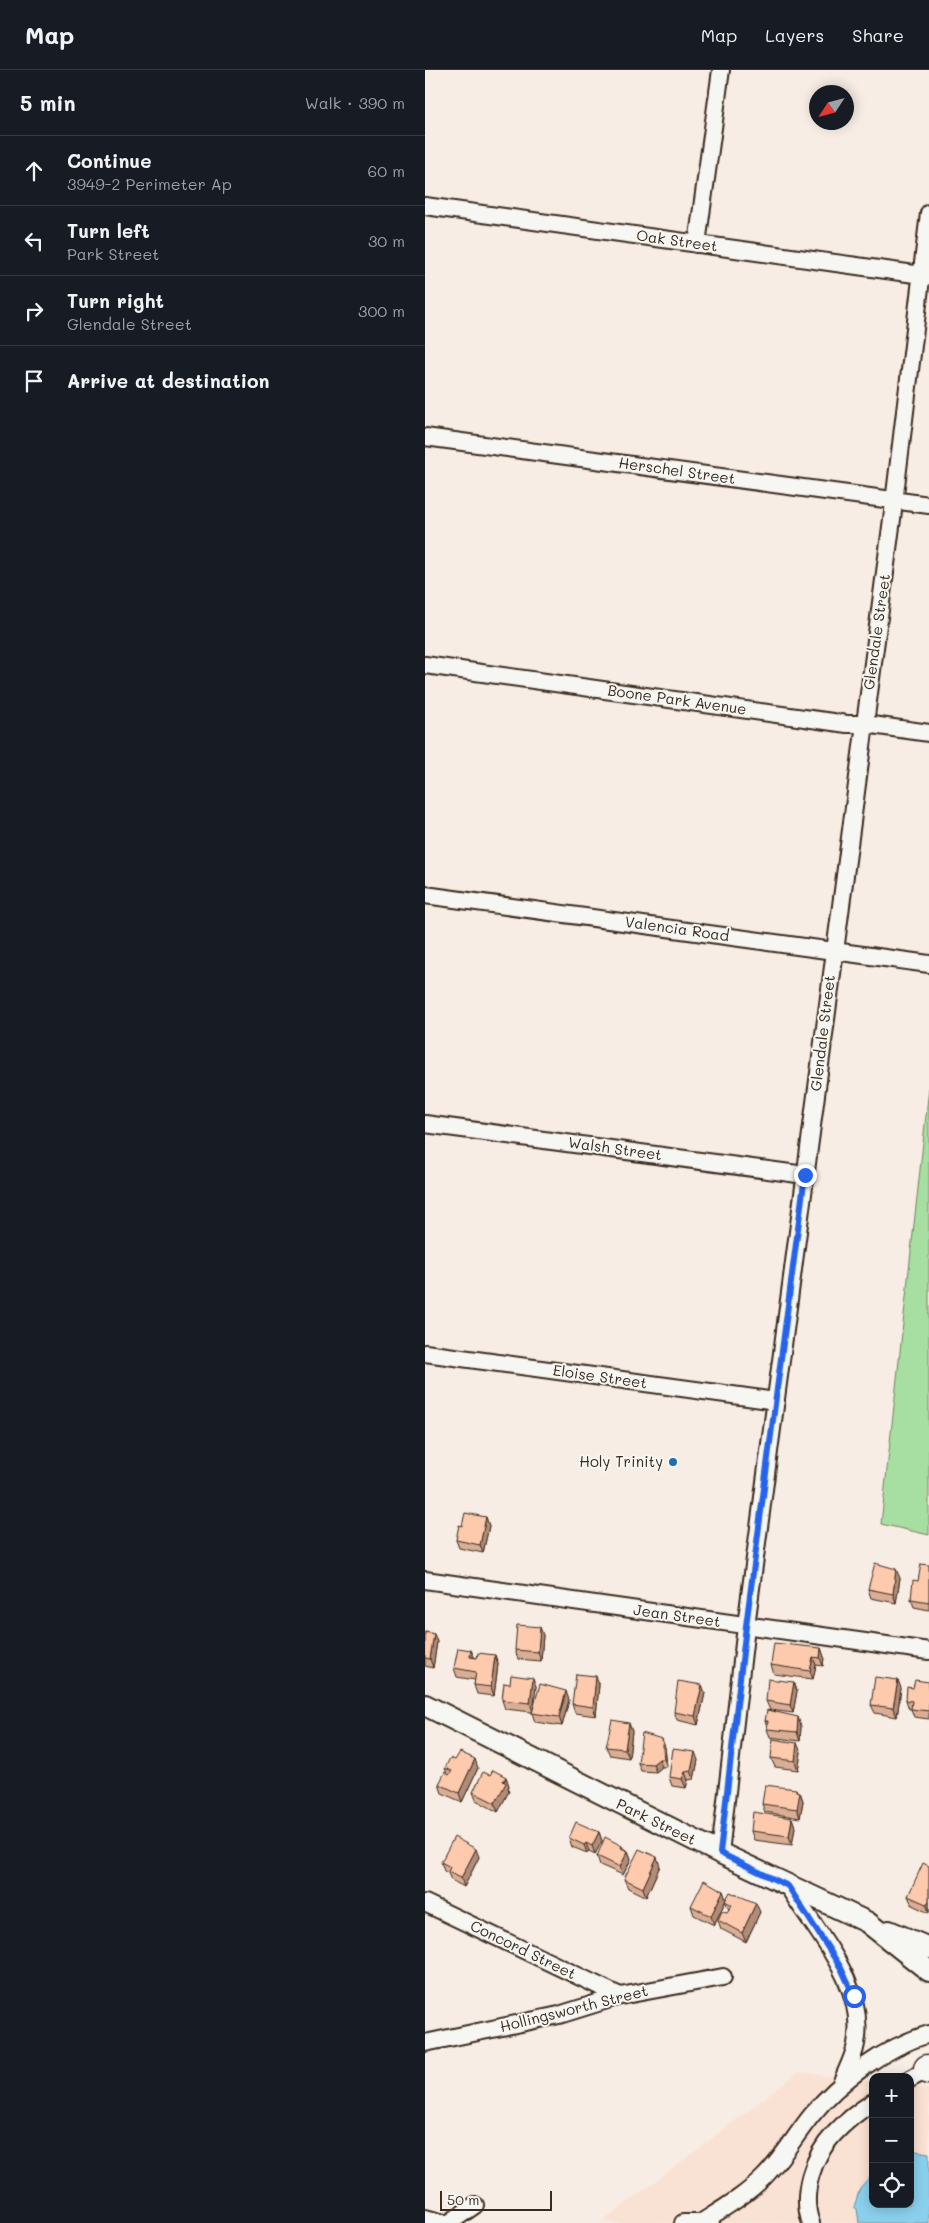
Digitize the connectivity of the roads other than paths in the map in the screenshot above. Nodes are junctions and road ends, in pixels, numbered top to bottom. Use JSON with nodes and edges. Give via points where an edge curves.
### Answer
{"nodes":[{"id":1,"x":721,"y":70,"type":"edge"},
{"id":2,"x":425,"y":206,"type":"edge"},
{"id":3,"x":929,"y":213,"type":"edge"},
{"id":4,"x":697,"y":244,"type":"junction"},
{"id":5,"x":925,"y":275,"type":"edge"},
{"id":6,"x":425,"y":437,"type":"edge"},
{"id":7,"x":894,"y":500,"type":"junction"},
{"id":8,"x":929,"y":505,"type":"edge"},
{"id":9,"x":425,"y":665,"type":"edge"},
{"id":10,"x":865,"y":724,"type":"junction"},
{"id":11,"x":929,"y":733,"type":"edge"},
{"id":12,"x":425,"y":895,"type":"edge"},
{"id":13,"x":834,"y":950,"type":"junction"},
{"id":14,"x":929,"y":964,"type":"edge"},
{"id":15,"x":425,"y":1124,"type":"edge"},
{"id":16,"x":805,"y":1175,"type":"junction"},
{"id":17,"x":425,"y":1353,"type":"edge"},
{"id":18,"x":776,"y":1401,"type":"junction"},
{"id":19,"x":425,"y":1580,"type":"edge"},
{"id":20,"x":746,"y":1626,"type":"junction"},
{"id":21,"x":929,"y":1651,"type":"edge"},
{"id":22,"x":425,"y":1705,"type":"edge"},
{"id":23,"x":720,"y":1853,"type":"junction"},
{"id":24,"x":788,"y":1886,"type":"junction"},
{"id":25,"x":425,"y":1903,"type":"edge"},
{"id":26,"x":867,"y":1922,"type":"junction"},
{"id":27,"x":929,"y":1948,"type":"edge"},
{"id":28,"x":910,"y":1957,"type":"junction"},
{"id":29,"x":929,"y":1971,"type":"edge"},
{"id":30,"x":723,"y":1977,"type":"dead end"},
{"id":31,"x":929,"y":1978,"type":"edge"},
{"id":32,"x":621,"y":1996,"type":"junction"},
{"id":33,"x":929,"y":2034,"type":"edge"},
{"id":34,"x":425,"y":2043,"type":"edge"},
{"id":35,"x":840,"y":2086,"type":"junction"},
{"id":36,"x":869,"y":2105,"type":"edge"},
{"id":37,"x":475,"y":2205,"type":"dead end"},
{"id":38,"x":425,"y":2218,"type":"edge"},
{"id":39,"x":707,"y":2222,"type":"edge"},
{"id":40,"x":444,"y":2223,"type":"edge"},
{"id":41,"x":449,"y":2223,"type":"edge"},
{"id":42,"x":683,"y":2223,"type":"edge"},
{"id":43,"x":811,"y":2223,"type":"edge"}],
"edges":[{"from":1,"to":4,"type":"street"},
{"from":2,"to":4,"type":"street","name":"Oak Street"},
{"from":3,"to":5,"type":"street","name":"Glendale Street"},
{"from":4,"to":5,"type":"street","name":"Oak Street"},
{"from":5,"to":7,"type":"street","name":"Glendale Street"},
{"from":6,"to":7,"type":"street","name":"Herschel Street"},
{"from":7,"to":8,"type":"street","name":"Herschel Street"},
{"from":7,"to":10,"type":"street","name":"Glendale Street"},
{"from":9,"to":10,"type":"street","name":"Boone Park Avenue"},
{"from":10,"to":11,"type":"street","name":"Boone Park Avenue"},
{"from":10,"to":13,"type":"street","name":"Glendale Street"},
{"from":12,"to":13,"type":"street","name":"Valencia Road"},
{"from":13,"to":14,"type":"street","name":"Valencia Road"},
{"from":13,"to":16,"type":"street","name":"Glendale Street"},
{"from":15,"to":16,"type":"street","name":"Walsh Street"},
{"from":16,"to":18,"type":"street","name":"Glendale Street"},
{"from":17,"to":18,"type":"street","name":"Eloise Street"},
{"from":18,"to":20,"type":"street","name":"Glendale Street"},
{"from":19,"to":20,"type":"street","name":"Jean Street"},
{"from":20,"to":21,"type":"street","name":"Jean Street"},
{"from":20,"to":23,"type":"street","name":"Glendale Street"},
{"from":22,"to":23,"type":"street","name":"Park Street"},
{"from":23,"to":24,"type":"street","name":"Park Street"},
{"from":24,"to":26,"type":"street","name":"Park Street"},
{"from":24,"to":35,"type":"street","via":[[841,1968],[854,1996],[856,2045]]},
{"from":25,"to":32,"type":"street","name":"Concord Street"},
{"from":26,"to":27,"type":"street"},
{"from":26,"to":28,"type":"street","name":"Park Street"},
{"from":28,"to":29,"type":"street","name":"Park Street"},
{"from":28,"to":31,"type":"street","name":"Park Street"},
{"from":30,"to":32,"type":"street","name":"Hollingsworth Street"},
{"from":32,"to":34,"type":"street","name":"Hollingsworth Street","via":[[559,2015]]},
{"from":33,"to":35,"type":"street","via":[[870,2063]]},
{"from":35,"to":39,"type":"street","via":[[811,2115],[765,2177]]},
{"from":36,"to":43,"type":"street","via":[[833,2134],[821,2152],[806,2198]]},
{"from":37,"to":41,"type":"street"},
{"from":38,"to":40,"type":"street"},
{"from":39,"to":42,"type":"street"}]}
